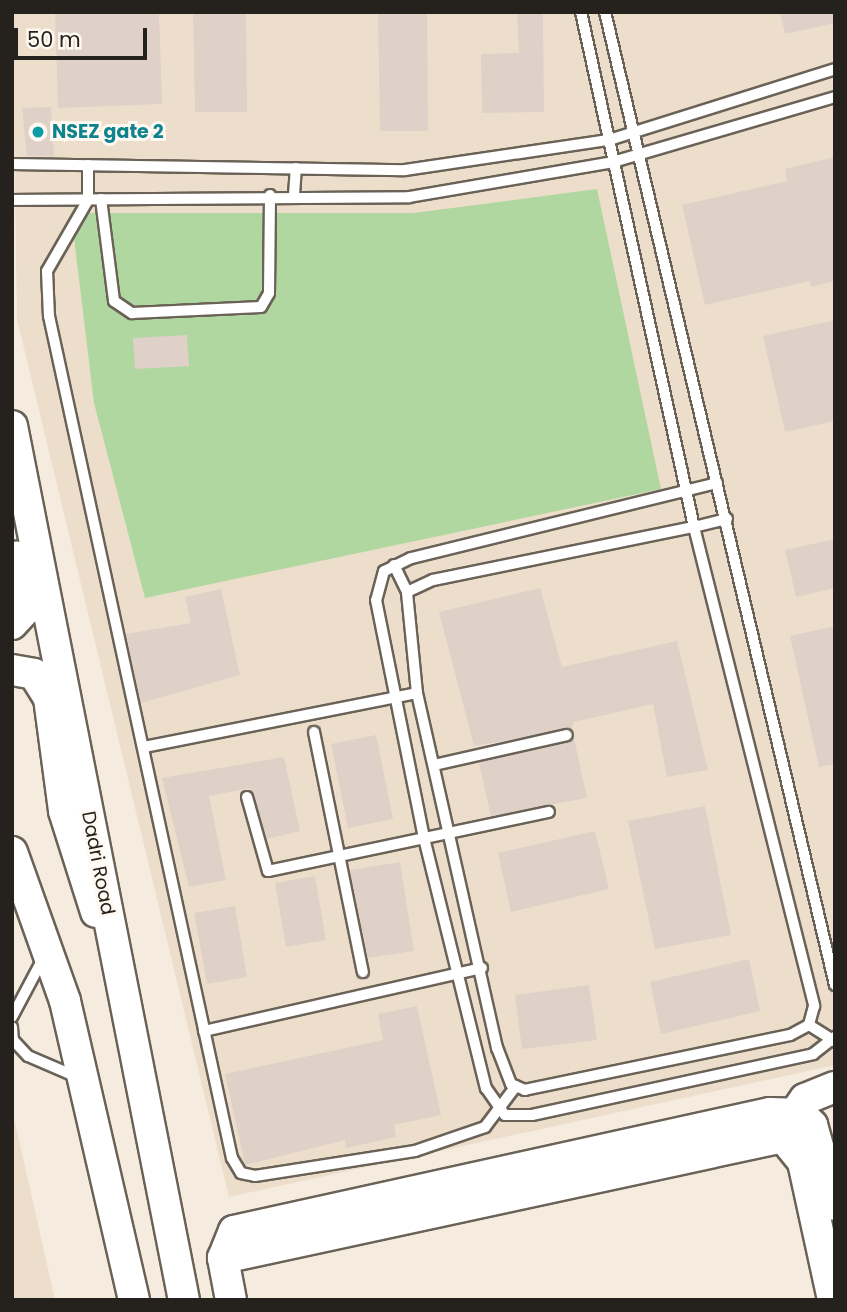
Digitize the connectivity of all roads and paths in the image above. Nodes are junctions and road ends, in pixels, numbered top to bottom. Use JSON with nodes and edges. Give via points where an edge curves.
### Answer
{"nodes":[{"id":1,"x":581,"y":12,"type":"edge"},
{"id":2,"x":605,"y":12,"type":"edge"},
{"id":3,"x":835,"y":69,"type":"edge"},
{"id":4,"x":835,"y":97,"type":"edge"},
{"id":5,"x":630,"y":133,"type":"junction"},
{"id":6,"x":609,"y":140,"type":"junction"},
{"id":7,"x":636,"y":157,"type":"junction"},
{"id":8,"x":613,"y":162,"type":"junction"},
{"id":9,"x":12,"y":164,"type":"edge"},
{"id":10,"x":88,"y":165,"type":"junction"},
{"id":11,"x":296,"y":168,"type":"junction"},
{"id":12,"x":271,"y":195,"type":"junction"},
{"id":13,"x":294,"y":195,"type":"junction"},
{"id":14,"x":101,"y":199,"type":"junction"},
{"id":15,"x":12,"y":200,"type":"edge"},
{"id":16,"x":88,"y":200,"type":"junction"},
{"id":17,"x":12,"y":426,"type":"edge"},
{"id":18,"x":717,"y":483,"type":"junction"},
{"id":19,"x":687,"y":492,"type":"junction"},
{"id":20,"x":727,"y":519,"type":"junction"},
{"id":21,"x":694,"y":527,"type":"junction"},
{"id":22,"x":12,"y":529,"type":"edge"},
{"id":23,"x":394,"y":565,"type":"junction"},
{"id":24,"x":407,"y":592,"type":"junction"},
{"id":25,"x":12,"y":624,"type":"edge"},
{"id":26,"x":12,"y":670,"type":"edge"},
{"id":27,"x":417,"y":693,"type":"junction"},
{"id":28,"x":396,"y":699,"type":"junction"},
{"id":29,"x":314,"y":732,"type":"dead end"},
{"id":30,"x":567,"y":735,"type":"dead end"},
{"id":31,"x":144,"y":747,"type":"junction"},
{"id":32,"x":434,"y":765,"type":"junction"},
{"id":33,"x":247,"y":797,"type":"dead end"},
{"id":34,"x":549,"y":812,"type":"dead end"},
{"id":35,"x":450,"y":833,"type":"junction"},
{"id":36,"x":425,"y":838,"type":"junction"},
{"id":37,"x":12,"y":852,"type":"edge"},
{"id":38,"x":338,"y":856,"type":"junction"},
{"id":39,"x":113,"y":937,"type":"junction"},
{"id":40,"x":49,"y":948,"type":"junction"},
{"id":41,"x":482,"y":968,"type":"junction"},
{"id":42,"x":363,"y":972,"type":"dead end"},
{"id":43,"x":454,"y":974,"type":"junction"},
{"id":44,"x":835,"y":985,"type":"edge"},
{"id":45,"x":12,"y":1017,"type":"edge"},
{"id":46,"x":809,"y":1025,"type":"junction"},
{"id":47,"x":12,"y":1027,"type":"edge"},
{"id":48,"x":204,"y":1031,"type":"junction"},
{"id":49,"x":834,"y":1039,"type":"edge"},
{"id":50,"x":83,"y":1078,"type":"junction"},
{"id":51,"x":516,"y":1086,"type":"junction"},
{"id":52,"x":835,"y":1087,"type":"edge"},
{"id":53,"x":500,"y":1111,"type":"junction"},
{"id":54,"x":787,"y":1124,"type":"junction"},
{"id":55,"x":835,"y":1205,"type":"edge"},
{"id":56,"x":134,"y":1300,"type":"edge"},
{"id":57,"x":184,"y":1300,"type":"edge"},
{"id":58,"x":231,"y":1300,"type":"edge"},
{"id":59,"x":833,"y":1300,"type":"edge"}],
"edges":[{"from":1,"to":6,"type":"lane"},
{"from":2,"to":5,"type":"lane"},
{"from":3,"to":5,"type":"lane"},
{"from":4,"to":7,"type":"lane"},
{"from":5,"to":6,"type":"lane"},
{"from":5,"to":7,"type":"lane"},
{"from":6,"to":8,"type":"lane"},
{"from":6,"to":11,"type":"lane","via":[[405,170]]},
{"from":7,"to":8,"type":"lane"},
{"from":7,"to":18,"type":"lane"},
{"from":8,"to":13,"type":"lane","via":[[409,197]]},
{"from":8,"to":19,"type":"lane"},
{"from":9,"to":10,"type":"lane"},
{"from":10,"to":11,"type":"lane"},
{"from":10,"to":16,"type":"lane"},
{"from":11,"to":13,"type":"lane"},
{"from":12,"to":13,"type":"lane"},
{"from":12,"to":14,"type":"lane"},
{"from":12,"to":14,"type":"lane","via":[[269,293],[261,307],[132,313],[114,301]]},
{"from":14,"to":16,"type":"lane"},
{"from":15,"to":16,"type":"lane"},
{"from":16,"to":31,"type":"lane","via":[[52,255],[46,297]]},
{"from":17,"to":39,"type":"main road","name":"Dadri Road"},
{"from":18,"to":19,"type":"lane"},
{"from":18,"to":20,"type":"lane"},
{"from":19,"to":21,"type":"lane"},
{"from":19,"to":23,"type":"lane"},
{"from":20,"to":21,"type":"lane"},
{"from":20,"to":44,"type":"lane"},
{"from":21,"to":24,"type":"lane","via":[[433,580]]},
{"from":21,"to":46,"type":"lane","via":[[811,975]]},
{"from":22,"to":25,"type":"main road","via":[[24,595],[24,610]]},
{"from":23,"to":24,"type":"lane"},
{"from":23,"to":28,"type":"lane","via":[[377,583],[376,600]]},
{"from":24,"to":27,"type":"lane"},
{"from":26,"to":39,"type":"main road","via":[[34,674],[49,698],[77,866],[87,900]]},
{"from":27,"to":28,"type":"lane"},
{"from":27,"to":32,"type":"lane"},
{"from":28,"to":31,"type":"lane"},
{"from":28,"to":36,"type":"lane"},
{"from":29,"to":38,"type":"lane"},
{"from":30,"to":32,"type":"lane"},
{"from":31,"to":48,"type":"lane"},
{"from":32,"to":35,"type":"lane"},
{"from":33,"to":38,"type":"lane","via":[[265,870]]},
{"from":34,"to":35,"type":"lane"},
{"from":35,"to":36,"type":"lane"},
{"from":35,"to":41,"type":"lane"},
{"from":36,"to":38,"type":"lane"},
{"from":36,"to":43,"type":"lane"},
{"from":37,"to":40,"type":"main road"},
{"from":38,"to":42,"type":"lane"},
{"from":39,"to":57,"type":"main road","name":"Dadri Road"},
{"from":40,"to":45,"type":"lane","via":[[18,994]]},
{"from":40,"to":50,"type":"main road"},
{"from":41,"to":43,"type":"lane"},
{"from":41,"to":51,"type":"lane","via":[[503,1070]]},
{"from":43,"to":48,"type":"lane"},
{"from":43,"to":53,"type":"lane","via":[[486,1088]]},
{"from":46,"to":49,"type":"lane"},
{"from":46,"to":51,"type":"lane","via":[[790,1035],[540,1089]]},
{"from":47,"to":50,"type":"lane","via":[[13,1040],[28,1056]]},
{"from":48,"to":53,"type":"lane","via":[[232,1158],[242,1173],[415,1151],[470,1135]]},
{"from":49,"to":53,"type":"lane","via":[[813,1054],[532,1115]]},
{"from":50,"to":56,"type":"main road"},
{"from":51,"to":53,"type":"lane"},
{"from":52,"to":54,"type":"main road"},
{"from":54,"to":55,"type":"main road","via":[[812,1125]]},
{"from":54,"to":58,"type":"main road","via":[[503,1184],[234,1231],[223,1258]]},
{"from":54,"to":59,"type":"main road","via":[[803,1163]]}]}
